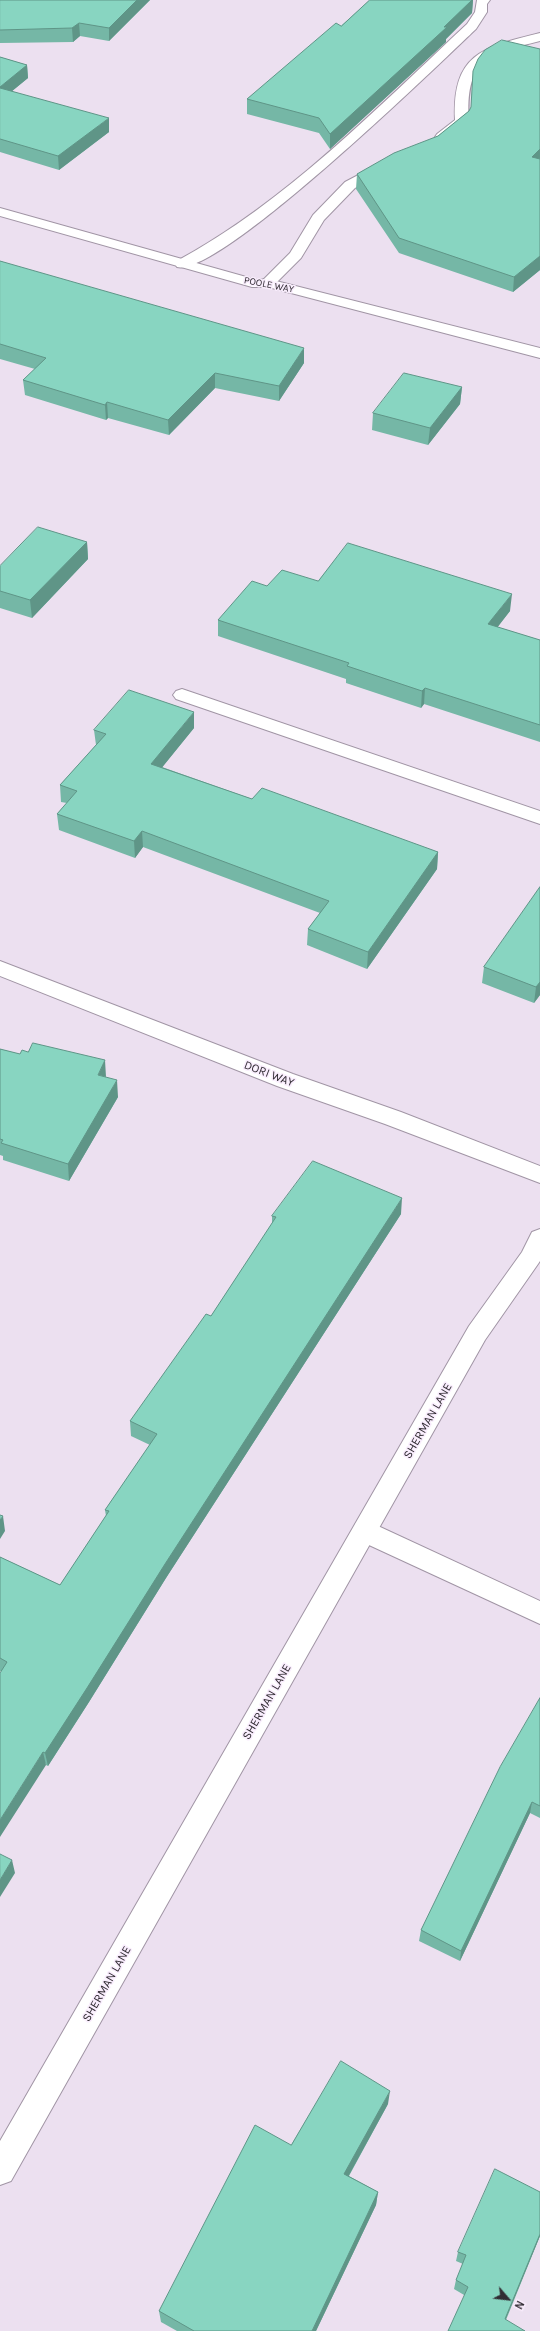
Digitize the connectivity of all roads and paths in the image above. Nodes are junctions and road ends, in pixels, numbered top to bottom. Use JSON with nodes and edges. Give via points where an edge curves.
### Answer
{"nodes":[{"id":1,"x":466,"y":0,"type":"edge"},
{"id":2,"x":482,"y":2,"type":"edge"},
{"id":3,"x":540,"y":37,"type":"edge"},
{"id":4,"x":432,"y":146,"type":"edge"},
{"id":5,"x":396,"y":160,"type":"edge"},
{"id":6,"x":0,"y":212,"type":"edge"},
{"id":7,"x":182,"y":264,"type":"junction"},
{"id":8,"x":268,"y":283,"type":"junction"},
{"id":9,"x":540,"y":353,"type":"edge"},
{"id":10,"x":182,"y":695,"type":"dead end"},
{"id":11,"x":540,"y":818,"type":"edge"},
{"id":12,"x":0,"y":968,"type":"edge"},
{"id":13,"x":540,"y":1175,"type":"edge"},
{"id":14,"x":540,"y":1238,"type":"edge"},
{"id":15,"x":365,"y":1531,"type":"junction"},
{"id":16,"x":540,"y":1613,"type":"edge"},
{"id":17,"x":0,"y":2170,"type":"edge"}],
"edges":[{"from":1,"to":2,"type":"street"},
{"from":2,"to":7,"type":"street","via":[[481,12],[472,26],[383,110],[267,211],[217,245]]},
{"from":3,"to":4,"type":"street","via":[[511,44],[486,54],[468,70],[459,98],[462,121]]},
{"from":5,"to":8,"type":"street","via":[[350,185],[318,218],[296,255]]},
{"from":6,"to":7,"type":"street","name":"POOLE WAY"},
{"from":7,"to":8,"type":"street","name":"POOLE WAY","via":[[257,284]]},
{"from":8,"to":9,"type":"street","name":"POOLE WAY"},
{"from":10,"to":11,"type":"street"},
{"from":12,"to":13,"type":"street","name":"DORI WAY","via":[[278,1077]]},
{"from":14,"to":15,"type":"street","name":"SHERMAN LANE","via":[[530,1258],[477,1333]]},
{"from":15,"to":16,"type":"street"},
{"from":15,"to":17,"type":"street","name":"SHERMAN LANE"}]}
